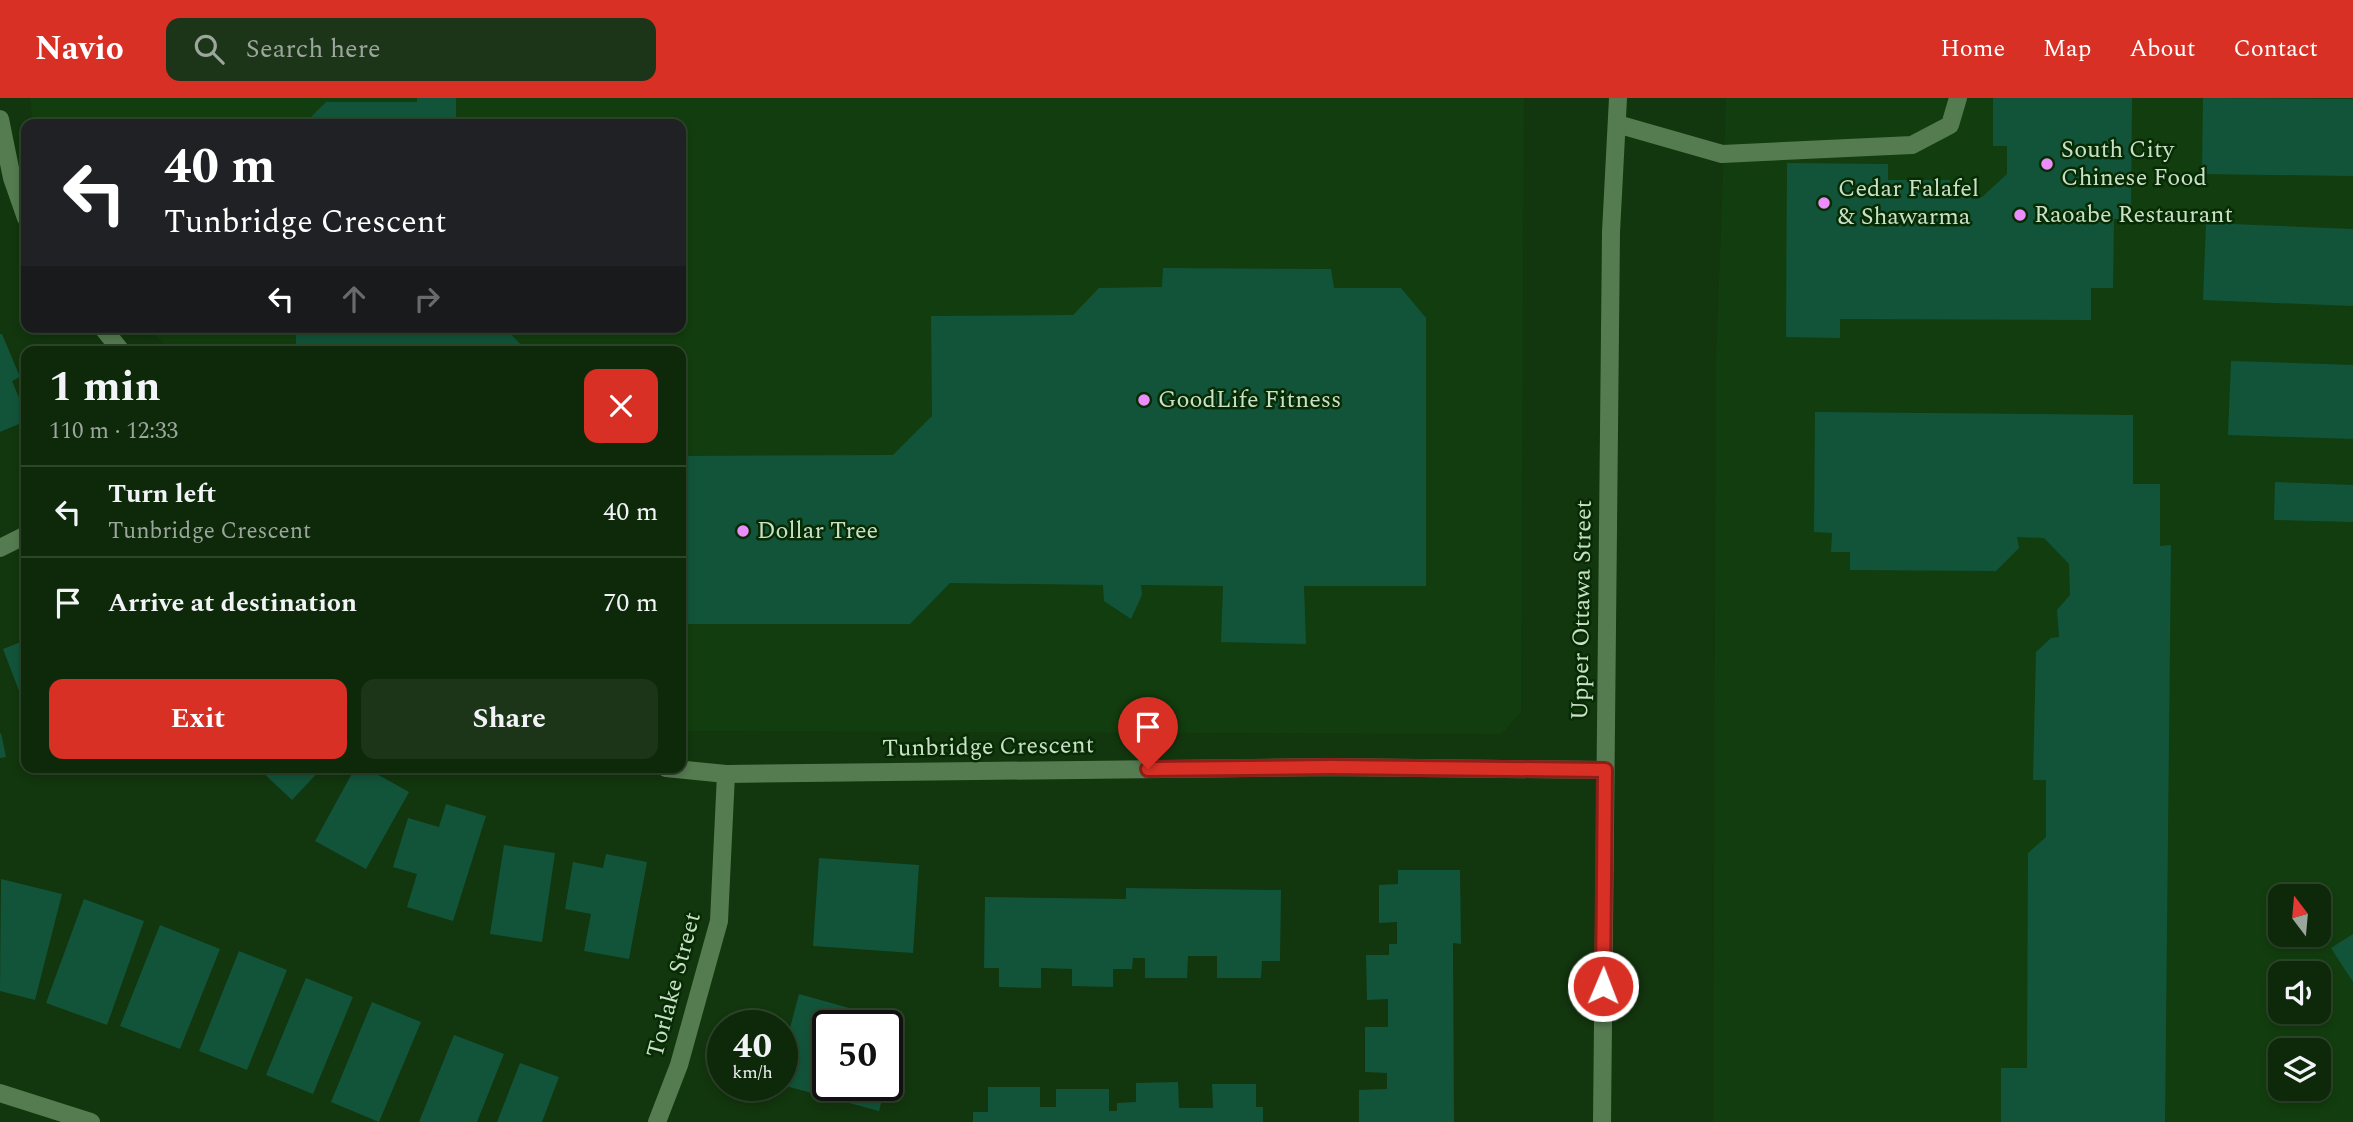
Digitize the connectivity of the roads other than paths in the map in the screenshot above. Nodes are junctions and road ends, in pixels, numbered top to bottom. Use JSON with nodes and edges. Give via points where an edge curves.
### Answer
{"nodes":[{"id":1,"x":1618,"y":98,"type":"edge"},
{"id":2,"x":1958,"y":98,"type":"edge"},
{"id":3,"x":0,"y":119,"type":"edge"},
{"id":4,"x":1617,"y":124,"type":"junction"},
{"id":5,"x":21,"y":204,"type":"edge"},
{"id":6,"x":21,"y":538,"type":"edge"},
{"id":7,"x":0,"y":548,"type":"edge"},
{"id":8,"x":1605,"y":770,"type":"junction"},
{"id":9,"x":686,"y":772,"type":"edge"},
{"id":10,"x":726,"y":774,"type":"junction"},
{"id":11,"x":0,"y":1093,"type":"edge"},
{"id":12,"x":91,"y":1122,"type":"edge"},
{"id":13,"x":657,"y":1122,"type":"edge"},
{"id":14,"x":1602,"y":1122,"type":"edge"}],
"edges":[{"from":1,"to":4,"type":"street","name":"Upper Ottawa Street"},
{"from":2,"to":4,"type":"street","via":[[1950,125],[1912,145],[1722,154]]},
{"from":3,"to":5,"type":"street"},
{"from":4,"to":8,"type":"street","name":"Upper Ottawa Street","via":[[1611,232]]},
{"from":6,"to":7,"type":"street"},
{"from":8,"to":10,"type":"street","name":"Tunbridge Crescent","via":[[1331,767]]},
{"from":8,"to":14,"type":"street","name":"Upper Ottawa Street"},
{"from":9,"to":10,"type":"street","name":"Tunbridge Crescent"},
{"from":10,"to":13,"type":"street","name":"Torlake Street","via":[[719,921],[679,1065]]},
{"from":11,"to":12,"type":"street"}]}
